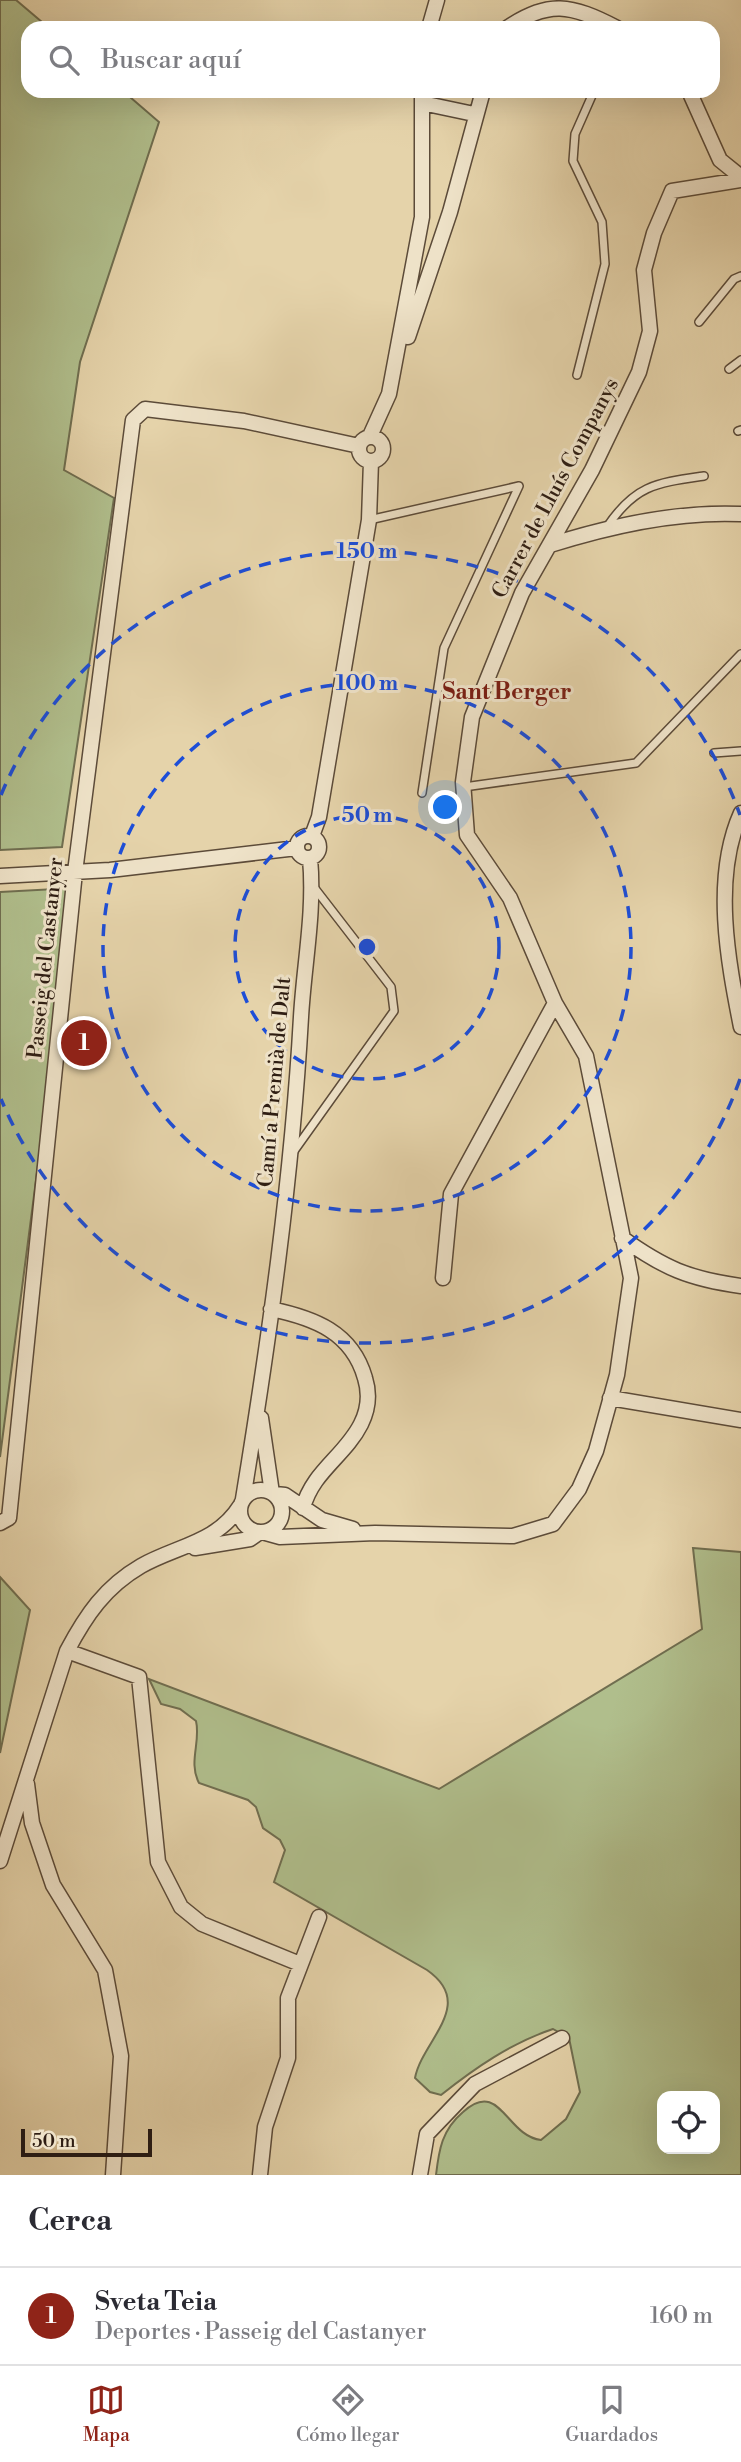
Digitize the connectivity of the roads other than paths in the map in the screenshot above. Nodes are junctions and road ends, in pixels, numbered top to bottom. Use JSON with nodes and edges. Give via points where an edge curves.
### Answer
{"nodes":[{"id":1,"x":437,"y":0,"type":"edge"},
{"id":2,"x":431,"y":21,"type":"edge"},
{"id":3,"x":515,"y":21,"type":"edge"},
{"id":4,"x":603,"y":21,"type":"edge"},
{"id":5,"x":422,"y":98,"type":"edge"},
{"id":6,"x":425,"y":98,"type":"edge"},
{"id":7,"x":480,"y":98,"type":"edge"},
{"id":8,"x":591,"y":98,"type":"edge"},
{"id":9,"x":692,"y":98,"type":"edge"},
{"id":10,"x":474,"y":114,"type":"junction"},
{"id":11,"x":741,"y":179,"type":"edge"},
{"id":12,"x":741,"y":276,"type":"edge"},
{"id":13,"x":699,"y":322,"type":"dead end"},
{"id":14,"x":741,"y":360,"type":"edge"},
{"id":15,"x":729,"y":369,"type":"dead end"},
{"id":16,"x":577,"y":375,"type":"dead end"},
{"id":17,"x":389,"y":394,"type":"junction"},
{"id":18,"x":364,"y":441,"type":"junction"},
{"id":19,"x":372,"y":461,"type":"junction"},
{"id":20,"x":704,"y":476,"type":"dead end"},
{"id":21,"x":741,"y":514,"type":"edge"},
{"id":22,"x":369,"y":520,"type":"junction"},
{"id":23,"x":607,"y":527,"type":"junction"},
{"id":24,"x":550,"y":545,"type":"junction"},
{"id":25,"x":741,"y":654,"type":"edge"},
{"id":26,"x":741,"y":751,"type":"edge"},
{"id":27,"x":714,"y":753,"type":"dead end"},
{"id":28,"x":464,"y":787,"type":"junction"},
{"id":29,"x":422,"y":793,"type":"dead end"},
{"id":30,"x":741,"y":813,"type":"edge"},
{"id":31,"x":312,"y":836,"type":"junction"},
{"id":32,"x":297,"y":848,"type":"junction"},
{"id":33,"x":310,"y":858,"type":"junction"},
{"id":34,"x":75,"y":872,"type":"junction"},
{"id":35,"x":0,"y":876,"type":"edge"},
{"id":36,"x":312,"y":885,"type":"junction"},
{"id":37,"x":555,"y":1003,"type":"junction"},
{"id":38,"x":741,"y":1027,"type":"edge"},
{"id":39,"x":289,"y":1158,"type":"junction"},
{"id":40,"x":622,"y":1238,"type":"junction"},
{"id":41,"x":443,"y":1278,"type":"dead end"},
{"id":42,"x":741,"y":1286,"type":"edge"},
{"id":43,"x":271,"y":1309,"type":"junction"},
{"id":44,"x":610,"y":1398,"type":"junction"},
{"id":45,"x":259,"y":1402,"type":"junction"},
{"id":46,"x":741,"y":1420,"type":"edge"},
{"id":47,"x":273,"y":1493,"type":"junction"},
{"id":48,"x":241,"y":1502,"type":"junction"},
{"id":49,"x":303,"y":1508,"type":"junction"},
{"id":50,"x":4,"y":1521,"type":"edge"},
{"id":51,"x":261,"y":1532,"type":"junction"},
{"id":52,"x":375,"y":1533,"type":"junction"},
{"id":53,"x":176,"y":1551,"type":"junction"},
{"id":54,"x":65,"y":1657,"type":"junction"},
{"id":55,"x":26,"y":1777,"type":"junction"},
{"id":56,"x":0,"y":1861,"type":"edge"},
{"id":57,"x":319,"y":1917,"type":"dead end"},
{"id":58,"x":300,"y":1964,"type":"junction"},
{"id":59,"x":562,"y":2038,"type":"dead end"},
{"id":60,"x":113,"y":2175,"type":"edge"},
{"id":61,"x":260,"y":2175,"type":"edge"},
{"id":62,"x":419,"y":2175,"type":"edge"}],
"edges":[{"from":1,"to":2,"type":"street"},
{"from":3,"to":4,"type":"street","via":[[535,4],[564,2]]},
{"from":5,"to":17,"type":"street","via":[[422,216]]},
{"from":6,"to":10,"type":"street"},
{"from":7,"to":10,"type":"street"},
{"from":8,"to":16,"type":"lane","via":[[575,134],[573,161],[602,222],[605,264]]},
{"from":9,"to":11,"type":"street","name":"Carrer de Lluís Companys","via":[[720,160]]},
{"from":10,"to":17,"type":"street","via":[[450,212]]},
{"from":11,"to":24,"type":"street","name":"Carrer de Lluís Companys","via":[[672,191],[644,270],[650,331],[639,372]]},
{"from":12,"to":13,"type":"lane"},
{"from":14,"to":15,"type":"lane"},
{"from":17,"to":18,"type":"street"},
{"from":18,"to":19,"type":"street","via":[[363,459]]},
{"from":18,"to":19,"type":"street","via":[[380,440],[383,448]]},
{"from":18,"to":34,"type":"street","name":"Passeig del Castanyer","via":[[145,409],[133,420]]},
{"from":19,"to":22,"type":"street"},
{"from":20,"to":23,"type":"lane","via":[[660,482],[624,501]]},
{"from":21,"to":23,"type":"street"},
{"from":22,"to":29,"type":"lane","via":[[520,486],[444,648]]},
{"from":22,"to":31,"type":"street","via":[[319,817]]},
{"from":23,"to":24,"type":"street"},
{"from":24,"to":28,"type":"street","name":"Carrer de Lluís Companys","via":[[522,593],[472,717]]},
{"from":25,"to":28,"type":"lane","via":[[636,763]]},
{"from":26,"to":27,"type":"lane"},
{"from":28,"to":37,"type":"street","name":"Carrer de Lluís Companys","via":[[467,835],[510,898]]},
{"from":30,"to":38,"type":"street","via":[[725,894],[727,958]]},
{"from":31,"to":32,"type":"street","via":[[301,838]]},
{"from":31,"to":33,"type":"street","via":[[320,848]]},
{"from":32,"to":33,"type":"street","via":[[300,855]]},
{"from":32,"to":34,"type":"street"},
{"from":33,"to":36,"type":"street","name":"Camí a Premià de Dalt"},
{"from":34,"to":35,"type":"street"},
{"from":34,"to":50,"type":"street","name":"Passeig del Castanyer"},
{"from":36,"to":39,"type":"street","name":"Camí a Premià de Dalt","via":[[299,1081]]},
{"from":36,"to":39,"type":"lane","via":[[391,987],[394,1011]]},
{"from":37,"to":40,"type":"street","name":"Carrer de Lluís Companys","via":[[586,1056]]},
{"from":37,"to":41,"type":"street","via":[[452,1194]]},
{"from":39,"to":43,"type":"street","name":"Camí a Premià de Dalt"},
{"from":40,"to":42,"type":"street","via":[[657,1263],[701,1281]]},
{"from":40,"to":44,"type":"street","name":"Carrer de Lluís Companys","via":[[631,1278]]},
{"from":43,"to":45,"type":"street","name":"Camí a Premià de Dalt"},
{"from":43,"to":49,"type":"street","via":[[309,1317],[342,1337],[360,1359],[370,1396],[361,1424],[318,1474]]},
{"from":44,"to":46,"type":"street"},
{"from":44,"to":52,"type":"street","name":"Carrer de Lluís Companys","via":[[596,1451],[579,1489],[553,1524],[513,1536]]},
{"from":45,"to":47,"type":"street","name":"Camí a Premià de Dalt"},
{"from":45,"to":48,"type":"street","name":"Camí a Premià de Dalt"},
{"from":47,"to":48,"type":"street","via":[[254,1490]]},
{"from":47,"to":49,"type":"street","via":[[285,1495]]},
{"from":47,"to":51,"type":"street","via":[[282,1507],[280,1521],[270,1531]]},
{"from":48,"to":51,"type":"street","via":[[244,1524]]},
{"from":48,"to":53,"type":"street","via":[[230,1522]]},
{"from":49,"to":52,"type":"street","via":[[340,1527]]},
{"from":51,"to":52,"type":"street","via":[[280,1537]]},
{"from":51,"to":53,"type":"street","via":[[250,1539]]},
{"from":53,"to":54,"type":"street","via":[[141,1566],[99,1598]]},
{"from":54,"to":55,"type":"street"},
{"from":54,"to":58,"type":"street","via":[[139,1677],[158,1862],[181,1907],[202,1924]]},
{"from":55,"to":56,"type":"street"},
{"from":55,"to":60,"type":"street","via":[[32,1824],[53,1885],[105,1970],[121,2056]]},
{"from":57,"to":58,"type":"street"},
{"from":58,"to":61,"type":"street","via":[[288,1998],[288,2058],[265,2127]]},
{"from":59,"to":62,"type":"street","via":[[475,2084],[427,2134]]}]}
